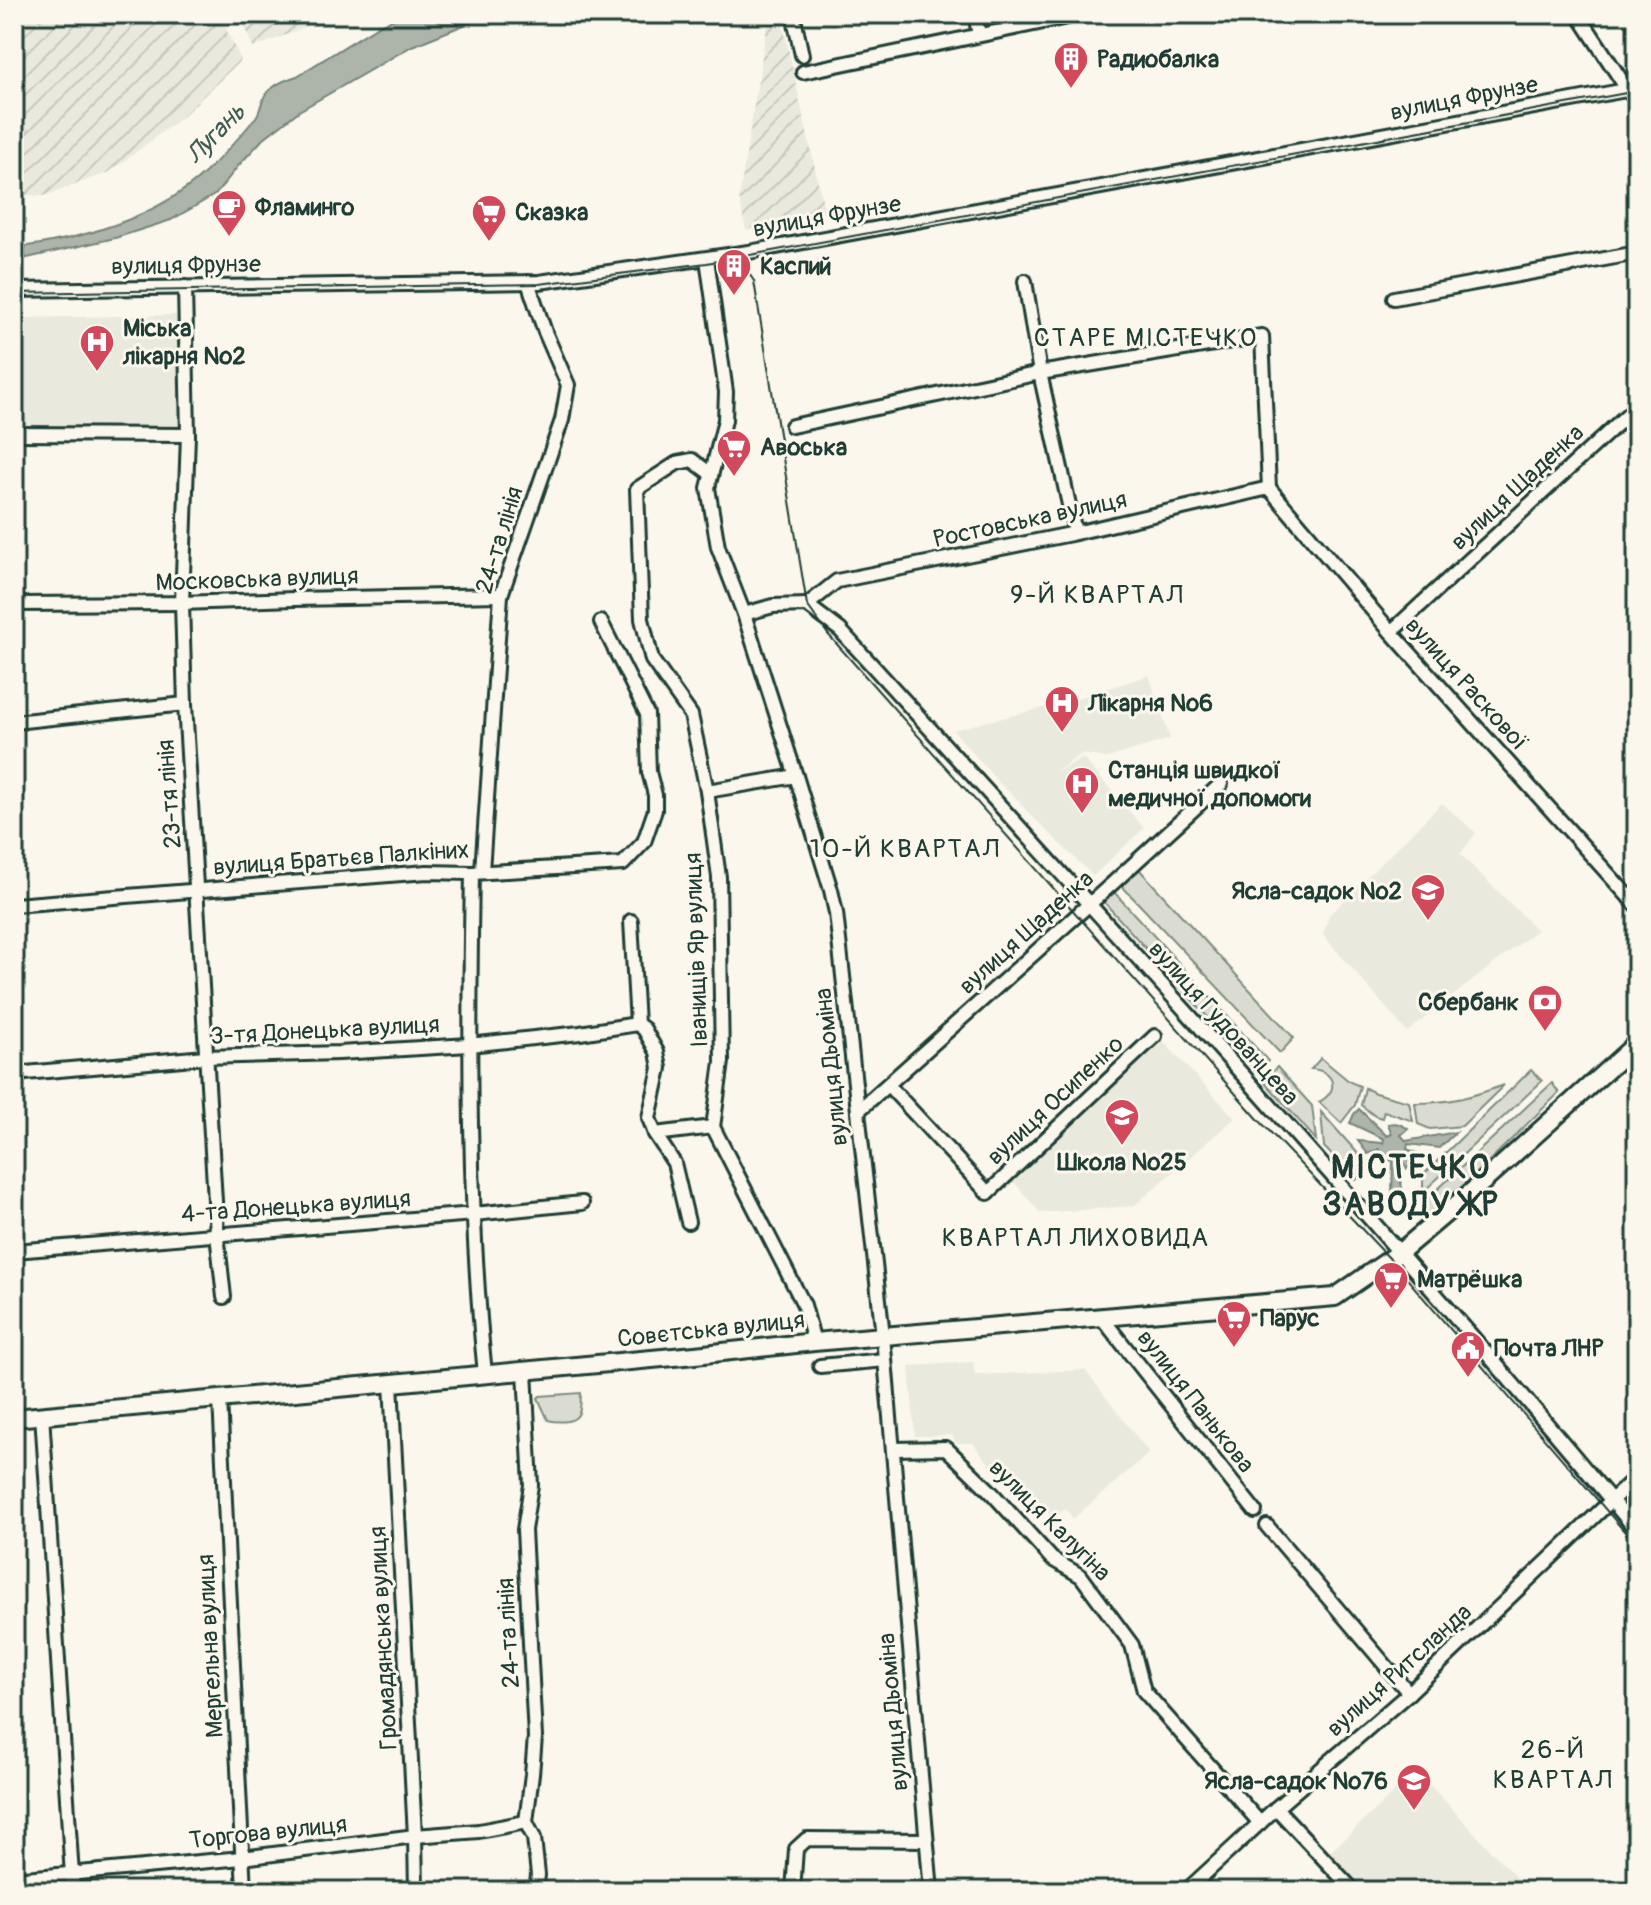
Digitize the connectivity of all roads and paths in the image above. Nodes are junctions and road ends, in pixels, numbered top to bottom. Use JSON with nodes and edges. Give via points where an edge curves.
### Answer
{"nodes":[{"id":1,"x":793,"y":14,"type":"edge"},
{"id":2,"x":975,"y":14,"type":"edge"},
{"id":3,"x":1082,"y":14,"type":"edge"},
{"id":4,"x":1578,"y":14,"type":"edge"},
{"id":5,"x":979,"y":35,"type":"junction"},
{"id":6,"x":802,"y":55,"type":"dead end"},
{"id":7,"x":803,"y":72,"type":"dead end"},
{"id":8,"x":1632,"y":88,"type":"edge"},
{"id":9,"x":1637,"y":253,"type":"edge"},
{"id":10,"x":707,"y":259,"type":"junction"},
{"id":11,"x":1025,"y":281,"type":"dead end"},
{"id":12,"x":528,"y":282,"type":"junction"},
{"id":13,"x":185,"y":287,"type":"junction"},
{"id":14,"x":14,"y":290,"type":"edge"},
{"id":15,"x":1394,"y":298,"type":"dead end"},
{"id":16,"x":1040,"y":373,"type":"junction"},
{"id":17,"x":1637,"y":406,"type":"edge"},
{"id":18,"x":792,"y":426,"type":"dead end"},
{"id":19,"x":14,"y":434,"type":"edge"},
{"id":20,"x":188,"y":435,"type":"junction"},
{"id":21,"x":711,"y":474,"type":"junction"},
{"id":22,"x":1269,"y":488,"type":"junction"},
{"id":23,"x":1075,"y":532,"type":"junction"},
{"id":24,"x":501,"y":595,"type":"junction"},
{"id":25,"x":182,"y":603,"type":"junction"},
{"id":26,"x":14,"y":604,"type":"edge"},
{"id":27,"x":807,"y":605,"type":"junction"},
{"id":28,"x":744,"y":614,"type":"junction"},
{"id":29,"x":601,"y":622,"type":"dead end"},
{"id":30,"x":1391,"y":632,"type":"junction"},
{"id":31,"x":185,"y":704,"type":"junction"},
{"id":32,"x":14,"y":722,"type":"edge"},
{"id":33,"x":796,"y":776,"type":"junction"},
{"id":34,"x":1221,"y":784,"type":"dead end"},
{"id":35,"x":707,"y":791,"type":"junction"},
{"id":36,"x":477,"y":872,"type":"junction"},
{"id":37,"x":197,"y":890,"type":"junction"},
{"id":38,"x":1090,"y":904,"type":"junction"},
{"id":39,"x":14,"y":905,"type":"edge"},
{"id":40,"x":1637,"y":906,"type":"edge"},
{"id":41,"x":631,"y":921,"type":"dead end"},
{"id":42,"x":637,"y":1024,"type":"junction"},
{"id":43,"x":1155,"y":1036,"type":"dead end"},
{"id":44,"x":1637,"y":1043,"type":"edge"},
{"id":45,"x":469,"y":1045,"type":"junction"},
{"id":46,"x":205,"y":1057,"type":"junction"},
{"id":47,"x":14,"y":1074,"type":"edge"},
{"id":48,"x":888,"y":1085,"type":"junction"},
{"id":49,"x":858,"y":1111,"type":"junction"},
{"id":50,"x":713,"y":1127,"type":"junction"},
{"id":51,"x":655,"y":1134,"type":"junction"},
{"id":52,"x":582,"y":1203,"type":"dead end"},
{"id":53,"x":474,"y":1214,"type":"junction"},
{"id":54,"x":688,"y":1222,"type":"dead end"},
{"id":55,"x":217,"y":1234,"type":"junction"},
{"id":56,"x":14,"y":1251,"type":"edge"},
{"id":57,"x":1399,"y":1253,"type":"junction"},
{"id":58,"x":224,"y":1297,"type":"dead end"},
{"id":59,"x":1102,"y":1318,"type":"junction"},
{"id":60,"x":883,"y":1336,"type":"junction"},
{"id":61,"x":814,"y":1342,"type":"junction"},
{"id":62,"x":885,"y":1360,"type":"junction"},
{"id":63,"x":820,"y":1366,"type":"dead end"},
{"id":64,"x":525,"y":1371,"type":"junction"},
{"id":65,"x":485,"y":1374,"type":"junction"},
{"id":66,"x":391,"y":1383,"type":"junction"},
{"id":67,"x":220,"y":1399,"type":"junction"},
{"id":68,"x":42,"y":1414,"type":"junction"},
{"id":69,"x":14,"y":1418,"type":"edge"},
{"id":70,"x":893,"y":1449,"type":"junction"},
{"id":71,"x":1637,"y":1476,"type":"edge"},
{"id":72,"x":1612,"y":1501,"type":"junction"},
{"id":73,"x":1255,"y":1511,"type":"dead end"},
{"id":74,"x":1267,"y":1526,"type":"dead end"},
{"id":75,"x":1637,"y":1531,"type":"edge"},
{"id":76,"x":1409,"y":1693,"type":"junction"},
{"id":77,"x":1276,"y":1808,"type":"junction"},
{"id":78,"x":526,"y":1822,"type":"junction"},
{"id":79,"x":1260,"y":1823,"type":"junction"},
{"id":80,"x":415,"y":1836,"type":"junction"},
{"id":81,"x":926,"y":1840,"type":"junction"},
{"id":82,"x":242,"y":1858,"type":"junction"},
{"id":83,"x":71,"y":1873,"type":"junction"},
{"id":84,"x":14,"y":1879,"type":"edge"},
{"id":85,"x":73,"y":1891,"type":"edge"},
{"id":86,"x":244,"y":1891,"type":"edge"},
{"id":87,"x":416,"y":1891,"type":"edge"},
{"id":88,"x":536,"y":1891,"type":"edge"},
{"id":89,"x":793,"y":1891,"type":"edge"},
{"id":90,"x":931,"y":1891,"type":"edge"},
{"id":91,"x":1186,"y":1891,"type":"edge"},
{"id":92,"x":1354,"y":1891,"type":"edge"}],
"edges":[{"from":1,"to":6,"type":"street"},
{"from":2,"to":5,"type":"street"},
{"from":3,"to":5,"type":"street"},
{"from":4,"to":8,"type":"street"},
{"from":5,"to":7,"type":"street"},
{"from":8,"to":10,"type":"street","name":"вулиця Фрунзе"},
{"from":9,"to":15,"type":"street"},
{"from":10,"to":12,"type":"street","name":"вулиця Фрунзе"},
{"from":10,"to":21,"type":"street","name":"вулиця Дьоміна","via":[[726,392],[725,420]]},
{"from":11,"to":16,"type":"street"},
{"from":12,"to":13,"type":"street","name":"вулиця Фрунзе"},
{"from":12,"to":24,"type":"street","name":"24-та лінія","via":[[568,385],[562,420]]},
{"from":13,"to":14,"type":"street","name":"вулиця Фрунзе"},
{"from":13,"to":20,"type":"street","name":"23-тя лінія"},
{"from":16,"to":18,"type":"street"},
{"from":16,"to":22,"type":"street","via":[[1262,336]]},
{"from":16,"to":23,"type":"street"},
{"from":17,"to":30,"type":"street","name":"вулиця Щаденка"},
{"from":19,"to":20,"type":"street"},
{"from":20,"to":25,"type":"street","name":"23-тя лінія"},
{"from":21,"to":28,"type":"street","name":"вулиця Дьоміна","via":[[708,488],[718,547]]},
{"from":21,"to":35,"type":"street","name":"Іванищів Яр вулиця","via":[[692,460],[677,463],[637,489],[642,619],[652,660],[691,715]]},
{"from":22,"to":23,"type":"street","name":"Ростовська вулиця"},
{"from":22,"to":30,"type":"street","name":"вулиця Раскової"},
{"from":23,"to":27,"type":"street","name":"Ростовська вулиця","via":[[837,581]]},
{"from":24,"to":25,"type":"street","name":"Московська вулиця"},
{"from":24,"to":36,"type":"street","name":"24-та лінія"},
{"from":25,"to":26,"type":"street","name":"Московська вулиця"},
{"from":25,"to":31,"type":"street","name":"23-тя лінія"},
{"from":27,"to":28,"type":"street"},
{"from":27,"to":38,"type":"street","name":"вулиця Гудованцева","via":[[840,630]]},
{"from":28,"to":33,"type":"street","name":"вулиця Дьоміна"},
{"from":29,"to":36,"type":"street","name":"вулиця Братьєв Палкіних","via":[[647,714],[655,810],[644,842],[623,864]]},
{"from":30,"to":40,"type":"street","name":"вулиця Раскової"},
{"from":31,"to":32,"type":"street"},
{"from":31,"to":37,"type":"street","name":"23-тя лінія"},
{"from":33,"to":35,"type":"street"},
{"from":33,"to":49,"type":"street","name":"вулиця Дьоміна","via":[[836,913]]},
{"from":34,"to":38,"type":"street","name":"вулиця Щаденка"},
{"from":35,"to":50,"type":"street","name":"Іванищів Яр вулиця","via":[[720,923],[722,1062]]},
{"from":36,"to":37,"type":"street","name":"вулиця Братьєв Палкіних"},
{"from":36,"to":45,"type":"street","name":"24-та лінія"},
{"from":37,"to":39,"type":"street","name":"вулиця Братьєв Палкіних"},
{"from":37,"to":46,"type":"street","name":"23-тя лінія"},
{"from":38,"to":48,"type":"street","name":"вулиця Щаденка"},
{"from":38,"to":57,"type":"street","name":"вулиця Гудованцева"},
{"from":41,"to":42,"type":"street"},
{"from":42,"to":45,"type":"street","name":"3-тя Донецька вулиця"},
{"from":42,"to":51,"type":"street","via":[[657,1052],[660,1068],[649,1118]]},
{"from":43,"to":48,"type":"street","name":"вулиця Осипенко","via":[[988,1193]]},
{"from":44,"to":57,"type":"main road","name":"Совєтська вулиця"},
{"from":45,"to":46,"type":"street","name":"3-тя Донецька вулиця"},
{"from":45,"to":53,"type":"street","name":"24-та лінія"},
{"from":46,"to":47,"type":"street","name":"3-тя Донецька вулиця"},
{"from":46,"to":55,"type":"street","name":"23-тя лінія"},
{"from":48,"to":49,"type":"street","name":"вулиця Щаденка"},
{"from":49,"to":60,"type":"street","name":"вулиця Дьоміна"},
{"from":50,"to":51,"type":"street"},
{"from":50,"to":61,"type":"street","via":[[804,1305]]},
{"from":51,"to":54,"type":"street","via":[[674,1163]]},
{"from":52,"to":53,"type":"street","name":"4-та Донецька вулиця"},
{"from":53,"to":55,"type":"street","name":"4-та Донецька вулиця"},
{"from":53,"to":65,"type":"street","name":"24-та лінія"},
{"from":55,"to":56,"type":"street","name":"4-та Донецька вулиця"},
{"from":55,"to":58,"type":"street","name":"23-тя лінія"},
{"from":57,"to":59,"type":"main road","name":"Совєтська вулиця","via":[[1335,1297]]},
{"from":57,"to":72,"type":"street","name":"вулиця Гудованцева"},
{"from":59,"to":60,"type":"main road","name":"Совєтська вулиця"},
{"from":59,"to":73,"type":"street","name":"вулиця Панькова"},
{"from":60,"to":61,"type":"main road","name":"Совєтська вулиця"},
{"from":60,"to":62,"type":"street","name":"вулиця Дьоміна"},
{"from":61,"to":64,"type":"main road","name":"Совєтська вулиця"},
{"from":62,"to":63,"type":"street"},
{"from":62,"to":70,"type":"street","name":"вулиця Дьоміна"},
{"from":64,"to":65,"type":"main road","name":"Совєтська вулиця"},
{"from":64,"to":78,"type":"street","name":"24-та лінія","via":[[531,1485],[524,1530],[535,1737]]},
{"from":65,"to":66,"type":"main road","name":"Совєтська вулиця"},
{"from":66,"to":67,"type":"main road","name":"Совєтська вулиця"},
{"from":66,"to":80,"type":"street","name":"Громадянська вулиця"},
{"from":67,"to":68,"type":"main road","name":"Совєтська вулиця"},
{"from":67,"to":82,"type":"street","name":"Мергельна вулиця"},
{"from":68,"to":69,"type":"main road","name":"Совєтська вулиця"},
{"from":68,"to":83,"type":"street"},
{"from":70,"to":79,"type":"street","name":"вулиця Калугіна","via":[[946,1448],[1052,1559],[1081,1576],[1132,1645],[1144,1691]]},
{"from":70,"to":81,"type":"street","name":"вулиця Дьоміна"},
{"from":71,"to":72,"type":"street","name":"вулиця Ритсланда"},
{"from":72,"to":75,"type":"street","name":"вулиця Гудованцева"},
{"from":72,"to":76,"type":"street","name":"вулиця Ритсланда"},
{"from":74,"to":76,"type":"street"},
{"from":76,"to":77,"type":"street","name":"вулиця Ритсланда"},
{"from":77,"to":79,"type":"street","name":"вулиця Ритсланда"},
{"from":77,"to":92,"type":"street"},
{"from":78,"to":80,"type":"street","name":"Торгова вулиця"},
{"from":78,"to":88,"type":"street","name":"24-та лінія","via":[[534,1838]]},
{"from":79,"to":91,"type":"street","name":"вулиця Ритсланда"},
{"from":80,"to":82,"type":"street","name":"Торгова вулиця"},
{"from":80,"to":87,"type":"street","name":"Громадянська вулиця"},
{"from":81,"to":89,"type":"street","via":[[807,1839],[796,1849]]},
{"from":81,"to":90,"type":"street","name":"вулиця Дьоміна"},
{"from":82,"to":83,"type":"street","name":"Торгова вулиця"},
{"from":82,"to":86,"type":"street","name":"Мергельна вулиця"},
{"from":83,"to":84,"type":"street","name":"Торгова вулиця"},
{"from":83,"to":85,"type":"street"}]}
